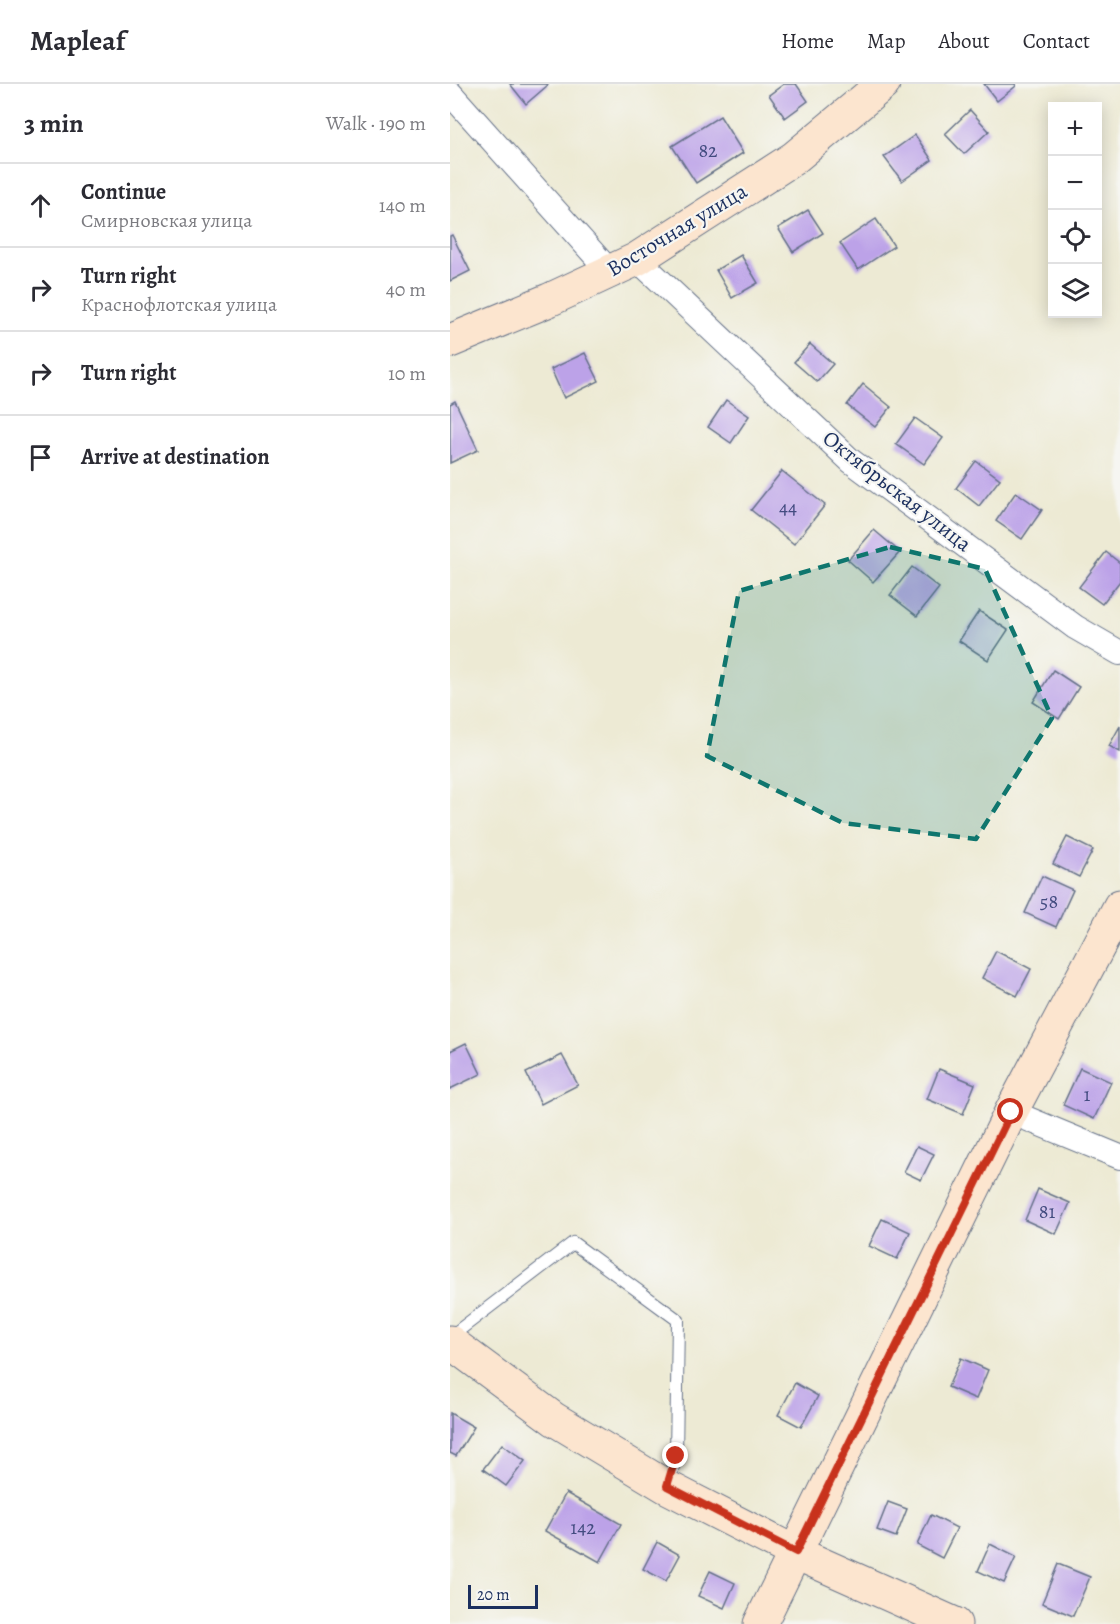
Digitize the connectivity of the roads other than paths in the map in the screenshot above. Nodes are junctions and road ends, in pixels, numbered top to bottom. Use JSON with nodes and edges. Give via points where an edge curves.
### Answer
{"nodes":[{"id":1,"x":883,"y":84,"type":"edge"},
{"id":2,"x":450,"y":93,"type":"edge"},
{"id":3,"x":624,"y":266,"type":"junction"},
{"id":4,"x":450,"y":341,"type":"edge"},
{"id":5,"x":1120,"y":653,"type":"edge"},
{"id":6,"x":1120,"y":906,"type":"edge"},
{"id":7,"x":1011,"y":1112,"type":"junction"},
{"id":8,"x":1120,"y":1157,"type":"edge"},
{"id":9,"x":450,"y":1340,"type":"edge"},
{"id":10,"x":667,"y":1486,"type":"junction"},
{"id":11,"x":796,"y":1552,"type":"junction"},
{"id":12,"x":760,"y":1624,"type":"edge"},
{"id":13,"x":955,"y":1624,"type":"edge"}],
"edges":[{"from":1,"to":3,"type":"street","name":"Восточная улица","via":[[794,158]]},
{"from":2,"to":3,"type":"street","name":"Октябрьская улица"},
{"from":3,"to":4,"type":"street","name":"Восточная улица"},
{"from":3,"to":5,"type":"street","name":"Октябрьская улица","via":[[851,460],[1076,627]]},
{"from":6,"to":7,"type":"street"},
{"from":7,"to":8,"type":"street"},
{"from":7,"to":11,"type":"street"},
{"from":9,"to":10,"type":"street","via":[[554,1419]]},
{"from":9,"to":10,"type":"lane","via":[[573,1243],[678,1320],[676,1456]]},
{"from":10,"to":11,"type":"street"},
{"from":11,"to":12,"type":"street"},
{"from":11,"to":13,"type":"street"}]}
